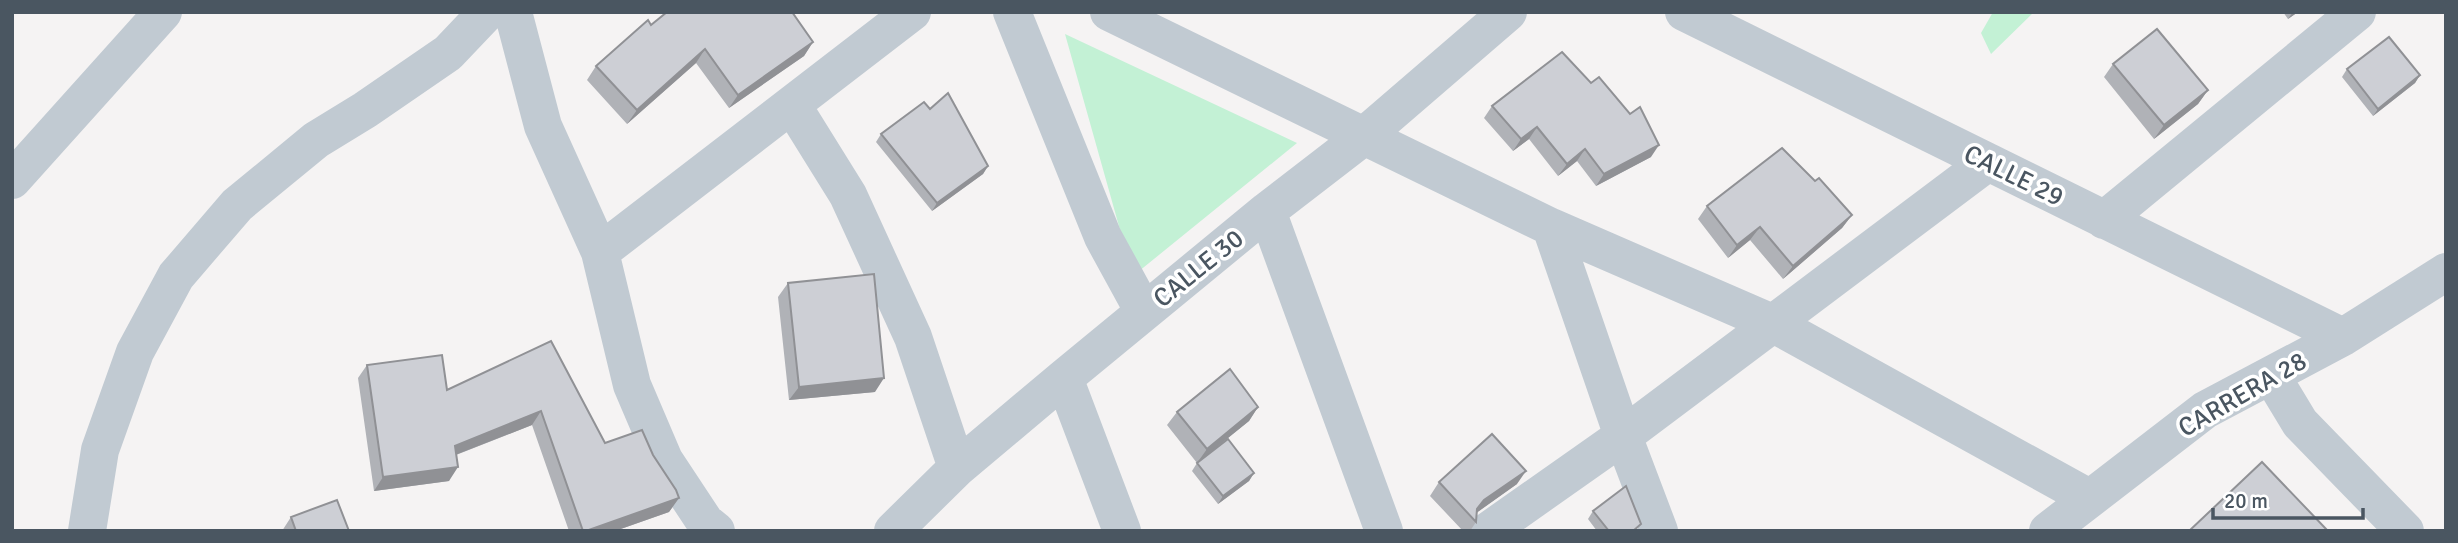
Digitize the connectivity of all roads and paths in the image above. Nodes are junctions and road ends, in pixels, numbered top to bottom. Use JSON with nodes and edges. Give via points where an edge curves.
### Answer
{"nodes":[{"id":1,"x":163,"y":12,"type":"edge"},
{"id":2,"x":487,"y":12,"type":"edge"},
{"id":3,"x":513,"y":12,"type":"edge"},
{"id":4,"x":912,"y":12,"type":"edge"},
{"id":5,"x":1012,"y":12,"type":"edge"},
{"id":6,"x":1109,"y":12,"type":"edge"},
{"id":7,"x":1508,"y":12,"type":"edge"},
{"id":8,"x":1684,"y":12,"type":"edge"},
{"id":9,"x":2357,"y":12,"type":"edge"},
{"id":10,"x":792,"y":105,"type":"junction"},
{"id":11,"x":1363,"y":137,"type":"junction"},
{"id":12,"x":1988,"y":162,"type":"junction"},
{"id":13,"x":12,"y":180,"type":"edge"},
{"id":14,"x":1267,"y":211,"type":"junction"},
{"id":15,"x":2104,"y":220,"type":"junction"},
{"id":16,"x":1551,"y":226,"type":"junction"},
{"id":17,"x":600,"y":252,"type":"junction"},
{"id":18,"x":2446,"y":272,"type":"edge"},
{"id":19,"x":1144,"y":312,"type":"junction"},
{"id":20,"x":1772,"y":323,"type":"junction"},
{"id":21,"x":2343,"y":337,"type":"junction"},
{"id":22,"x":2271,"y":375,"type":"junction"},
{"id":23,"x":1064,"y":377,"type":"junction"},
{"id":24,"x":1623,"y":436,"type":"junction"},
{"id":25,"x":957,"y":468,"type":"junction"},
{"id":26,"x":2089,"y":498,"type":"junction"},
{"id":27,"x":699,"y":528,"type":"edge"},
{"id":28,"x":87,"y":531,"type":"edge"},
{"id":29,"x":893,"y":531,"type":"edge"},
{"id":30,"x":1122,"y":531,"type":"edge"},
{"id":31,"x":1384,"y":531,"type":"edge"},
{"id":32,"x":1488,"y":531,"type":"edge"},
{"id":33,"x":1659,"y":531,"type":"edge"},
{"id":34,"x":2048,"y":531,"type":"edge"},
{"id":35,"x":2405,"y":531,"type":"edge"}],
"edges":[{"from":1,"to":13,"type":"street"},
{"from":2,"to":28,"type":"street","via":[[448,53],[316,140],[237,205],[176,276],[135,352],[100,450]]},
{"from":3,"to":17,"type":"street","via":[[542,127]]},
{"from":4,"to":10,"type":"street"},
{"from":5,"to":19,"type":"street","via":[[1102,237]]},
{"from":6,"to":11,"type":"street"},
{"from":7,"to":11,"type":"street","name":"CALLE 30"},
{"from":8,"to":12,"type":"street","name":"CALLE 29"},
{"from":9,"to":15,"type":"street"},
{"from":10,"to":17,"type":"street"},
{"from":10,"to":25,"type":"street","via":[[848,195],[897,301]]},
{"from":11,"to":14,"type":"street","name":"CALLE 30"},
{"from":11,"to":16,"type":"street"},
{"from":12,"to":15,"type":"street","name":"CALLE 29"},
{"from":12,"to":20,"type":"street"},
{"from":14,"to":19,"type":"street","name":"CALLE 30"},
{"from":14,"to":31,"type":"street"},
{"from":15,"to":21,"type":"street","name":"CALLE 29"},
{"from":16,"to":20,"type":"street"},
{"from":16,"to":24,"type":"street"},
{"from":17,"to":27,"type":"street","via":[[632,385]]},
{"from":18,"to":21,"type":"street","name":"CARRERA 28"},
{"from":19,"to":23,"type":"street","name":"CALLE 30"},
{"from":20,"to":24,"type":"street"},
{"from":20,"to":26,"type":"street"},
{"from":21,"to":22,"type":"street","name":"CARRERA 28"},
{"from":22,"to":26,"type":"street","name":"CARRERA 28","via":[[2205,410]]},
{"from":22,"to":35,"type":"street","via":[[2300,423]]},
{"from":23,"to":25,"type":"street","name":"CALLE 30"},
{"from":23,"to":30,"type":"street"},
{"from":24,"to":32,"type":"street"},
{"from":24,"to":33,"type":"street"},
{"from":25,"to":29,"type":"street","name":"CALLE 30"},
{"from":26,"to":34,"type":"street","name":"CARRERA 28"}]}
